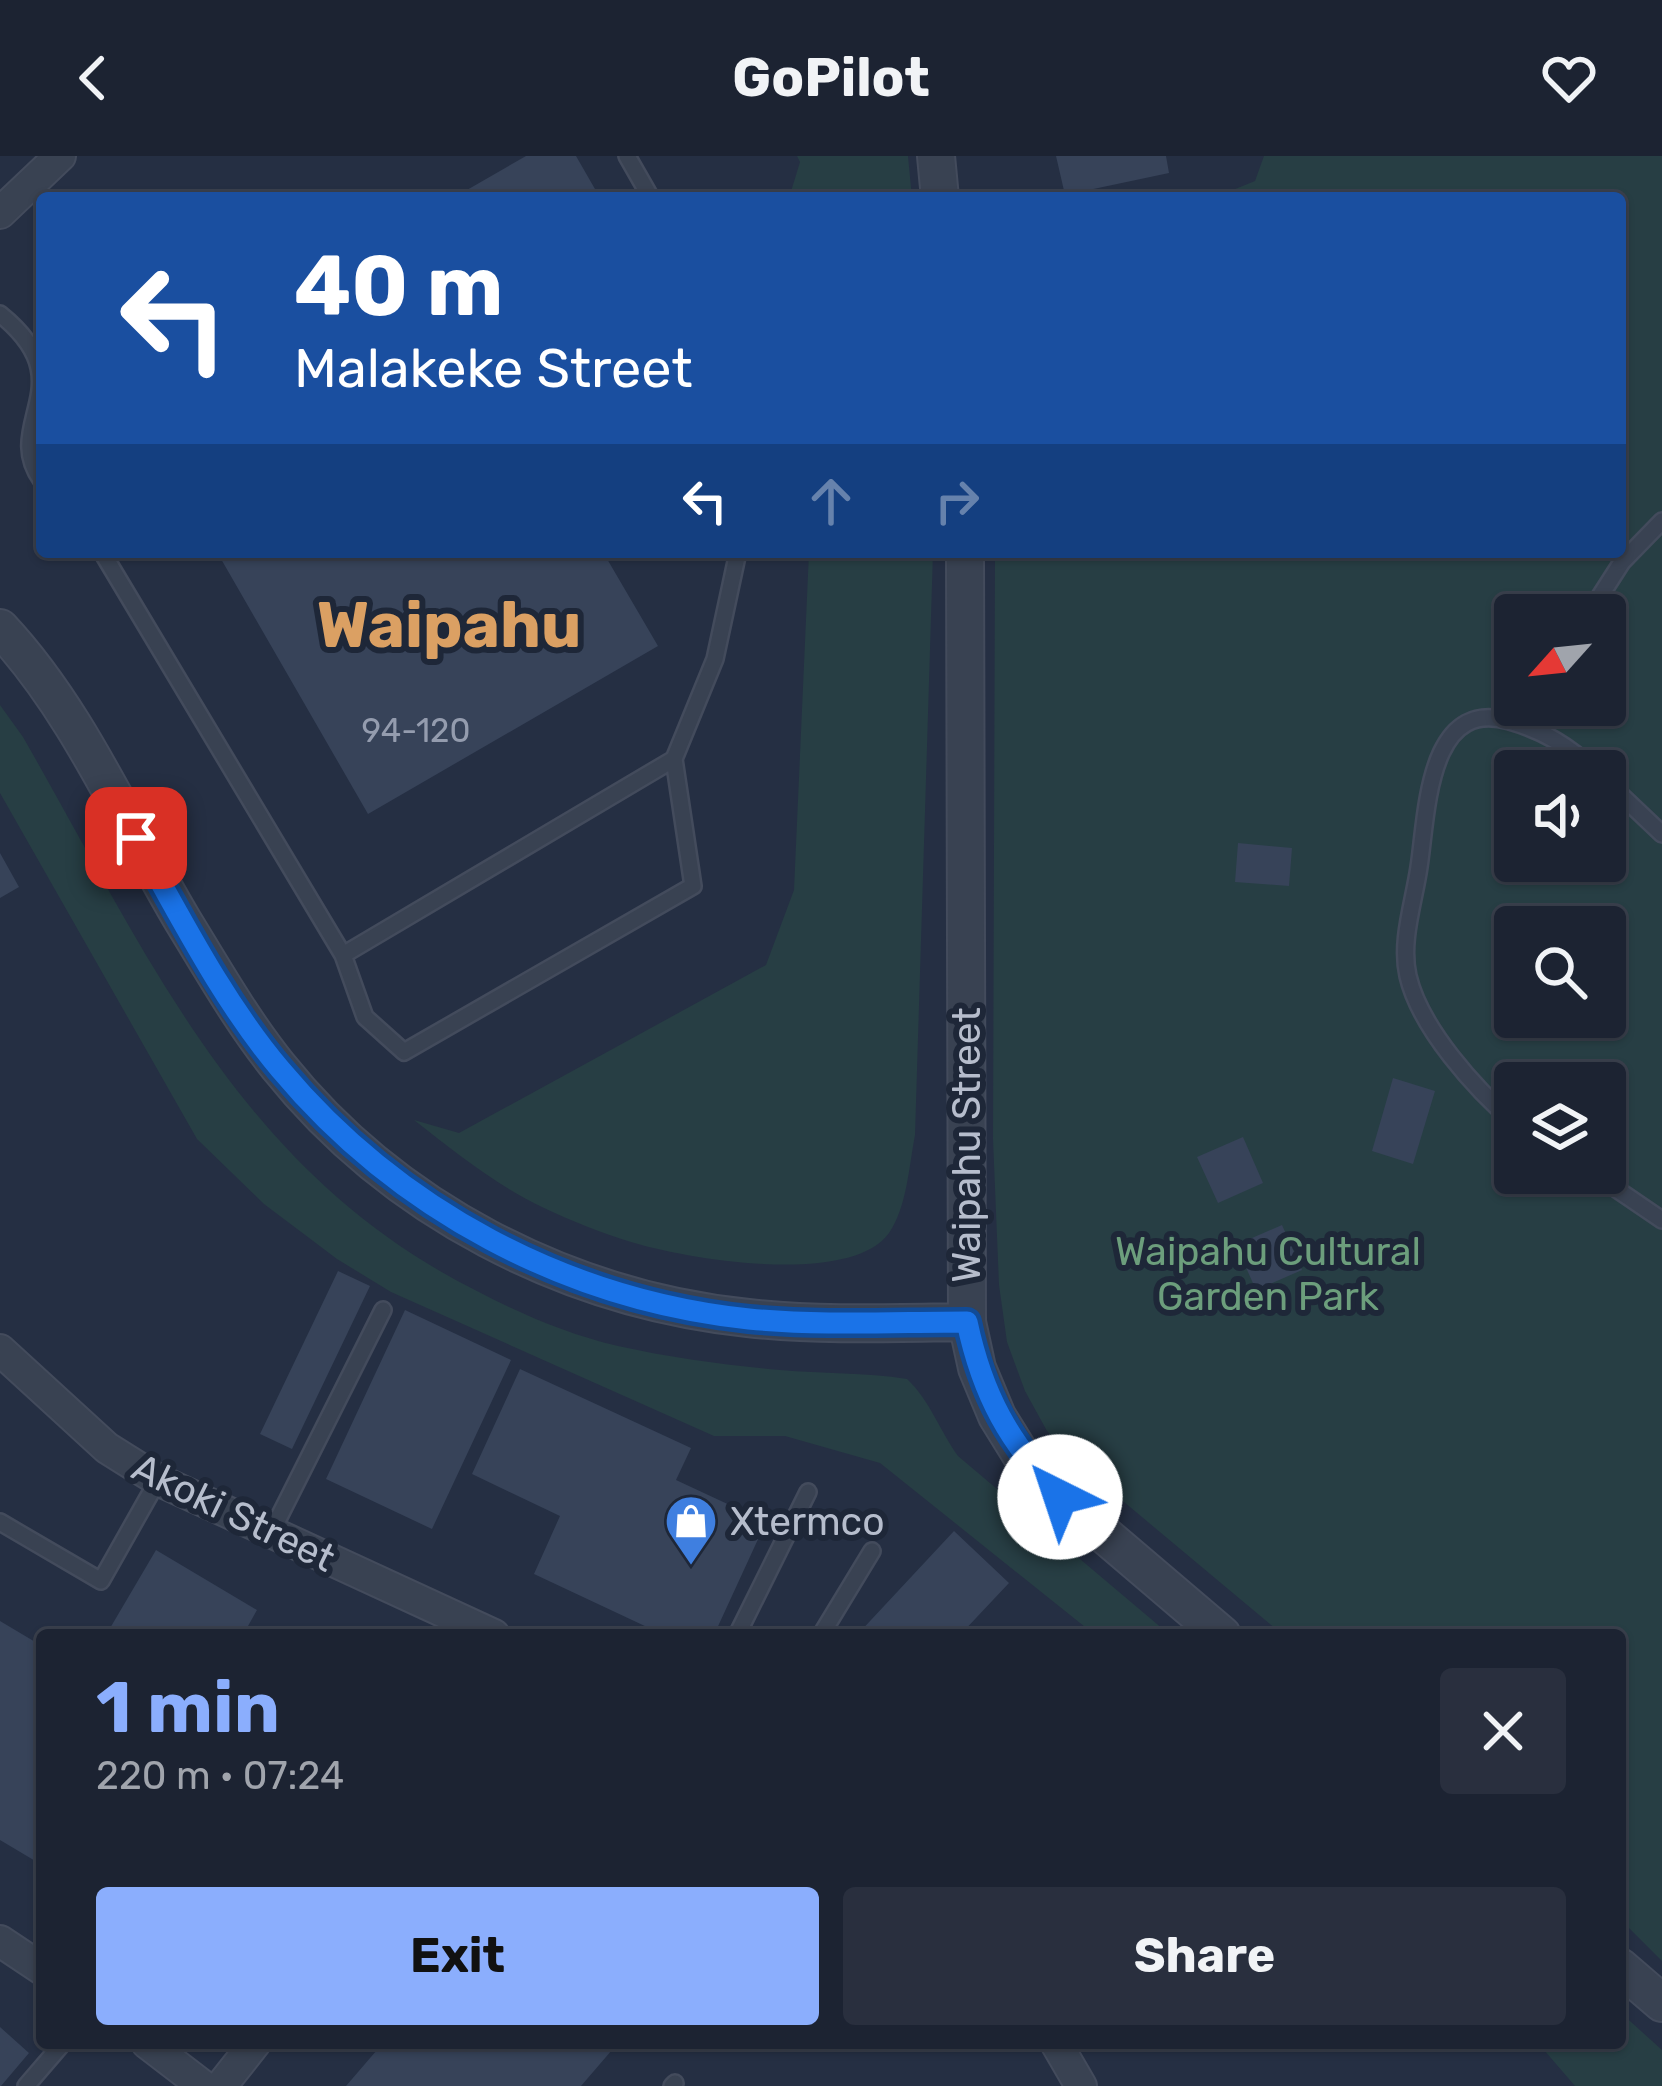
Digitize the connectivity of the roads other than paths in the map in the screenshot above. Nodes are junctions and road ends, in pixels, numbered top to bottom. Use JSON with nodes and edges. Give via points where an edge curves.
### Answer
{"nodes":[{"id":1,"x":61,"y":156,"type":"edge"},
{"id":2,"x":627,"y":156,"type":"edge"},
{"id":3,"x":936,"y":156,"type":"edge"},
{"id":4,"x":648,"y":192,"type":"edge"},
{"id":5,"x":939,"y":192,"type":"edge"},
{"id":6,"x":0,"y":214,"type":"edge"},
{"id":7,"x":0,"y":314,"type":"edge"},
{"id":8,"x":36,"y":345,"type":"edge"},
{"id":9,"x":36,"y":405,"type":"edge"},
{"id":10,"x":36,"y":469,"type":"edge"},
{"id":11,"x":1662,"y":520,"type":"edge"},
{"id":12,"x":106,"y":558,"type":"edge"},
{"id":13,"x":737,"y":558,"type":"edge"},
{"id":14,"x":965,"y":558,"type":"edge"},
{"id":15,"x":1626,"y":558,"type":"edge"},
{"id":16,"x":1626,"y":558,"type":"edge"},
{"id":17,"x":1601,"y":594,"type":"edge"},
{"id":18,"x":0,"y":628,"type":"edge"},
{"id":19,"x":1538,"y":726,"type":"edge"},
{"id":20,"x":1537,"y":729,"type":"junction"},
{"id":21,"x":1570,"y":750,"type":"edge"},
{"id":22,"x":674,"y":760,"type":"junction"},
{"id":23,"x":1626,"y":800,"type":"edge"},
{"id":24,"x":1662,"y":834,"type":"edge"},
{"id":25,"x":343,"y":955,"type":"junction"},
{"id":26,"x":1494,"y":1104,"type":"edge"},
{"id":27,"x":1624,"y":1194,"type":"edge"},
{"id":28,"x":1662,"y":1220,"type":"edge"},
{"id":29,"x":382,"y":1310,"type":"dead end"},
{"id":30,"x":967,"y":1322,"type":"junction"},
{"id":31,"x":0,"y":1350,"type":"edge"},
{"id":32,"x":158,"y":1480,"type":"junction"},
{"id":33,"x":808,"y":1492,"type":"dead end"},
{"id":34,"x":0,"y":1522,"type":"edge"},
{"id":35,"x":270,"y":1534,"type":"junction"},
{"id":36,"x":872,"y":1551,"type":"dead end"},
{"id":37,"x":477,"y":1629,"type":"edge"},
{"id":38,"x":740,"y":1629,"type":"edge"},
{"id":39,"x":825,"y":1629,"type":"edge"},
{"id":40,"x":1215,"y":1629,"type":"edge"},
{"id":41,"x":0,"y":1941,"type":"edge"},
{"id":42,"x":36,"y":1965,"type":"edge"},
{"id":43,"x":1626,"y":1972,"type":"edge"},
{"id":44,"x":1662,"y":2003,"type":"edge"},
{"id":45,"x":58,"y":2049,"type":"edge"},
{"id":46,"x":155,"y":2049,"type":"edge"},
{"id":47,"x":250,"y":2049,"type":"edge"},
{"id":48,"x":1059,"y":2049,"type":"edge"},
{"id":49,"x":26,"y":2086,"type":"edge"},
{"id":50,"x":203,"y":2086,"type":"edge"},
{"id":51,"x":221,"y":2086,"type":"edge"},
{"id":52,"x":1081,"y":2086,"type":"edge"}],
"edges":[{"from":1,"to":6,"type":"street"},
{"from":2,"to":4,"type":"lane"},
{"from":3,"to":5,"type":"street"},
{"from":7,"to":8,"type":"lane"},
{"from":9,"to":10,"type":"lane","via":[[27,437]]},
{"from":11,"to":15,"type":"lane"},
{"from":12,"to":25,"type":"lane"},
{"from":13,"to":22,"type":"lane","via":[[715,658]]},
{"from":14,"to":30,"type":"street","name":"Waipahu Street"},
{"from":16,"to":17,"type":"lane"},
{"from":18,"to":30,"type":"street","via":[[68,720],[278,1067],[396,1179],[481,1237],[634,1297],[749,1318]]},
{"from":19,"to":20,"type":"lane"},
{"from":20,"to":21,"type":"lane"},
{"from":20,"to":26,"type":"lane","via":[[1473,718],[1441,755],[1427,789],[1406,941],[1408,977],[1426,1017]]},
{"from":22,"to":25,"type":"lane"},
{"from":22,"to":25,"type":"lane","via":[[693,886],[404,1052],[365,1017]]},
{"from":23,"to":24,"type":"lane"},
{"from":27,"to":28,"type":"lane"},
{"from":29,"to":35,"type":"lane"},
{"from":30,"to":40,"type":"street","name":"Waipahu Street","via":[[997,1416],[1024,1458]]},
{"from":31,"to":32,"type":"street","name":"Akoki Street","via":[[107,1448]]},
{"from":32,"to":34,"type":"lane","via":[[101,1581]]},
{"from":32,"to":35,"type":"street","name":"Akoki Street"},
{"from":33,"to":38,"type":"lane"},
{"from":35,"to":37,"type":"street","name":"Akoki Street"},
{"from":36,"to":39,"type":"lane"},
{"from":41,"to":42,"type":"street"},
{"from":43,"to":44,"type":"street"},
{"from":45,"to":49,"type":"lane"},
{"from":46,"to":50,"type":"street"},
{"from":47,"to":51,"type":"street"},
{"from":48,"to":52,"type":"street"}]}
